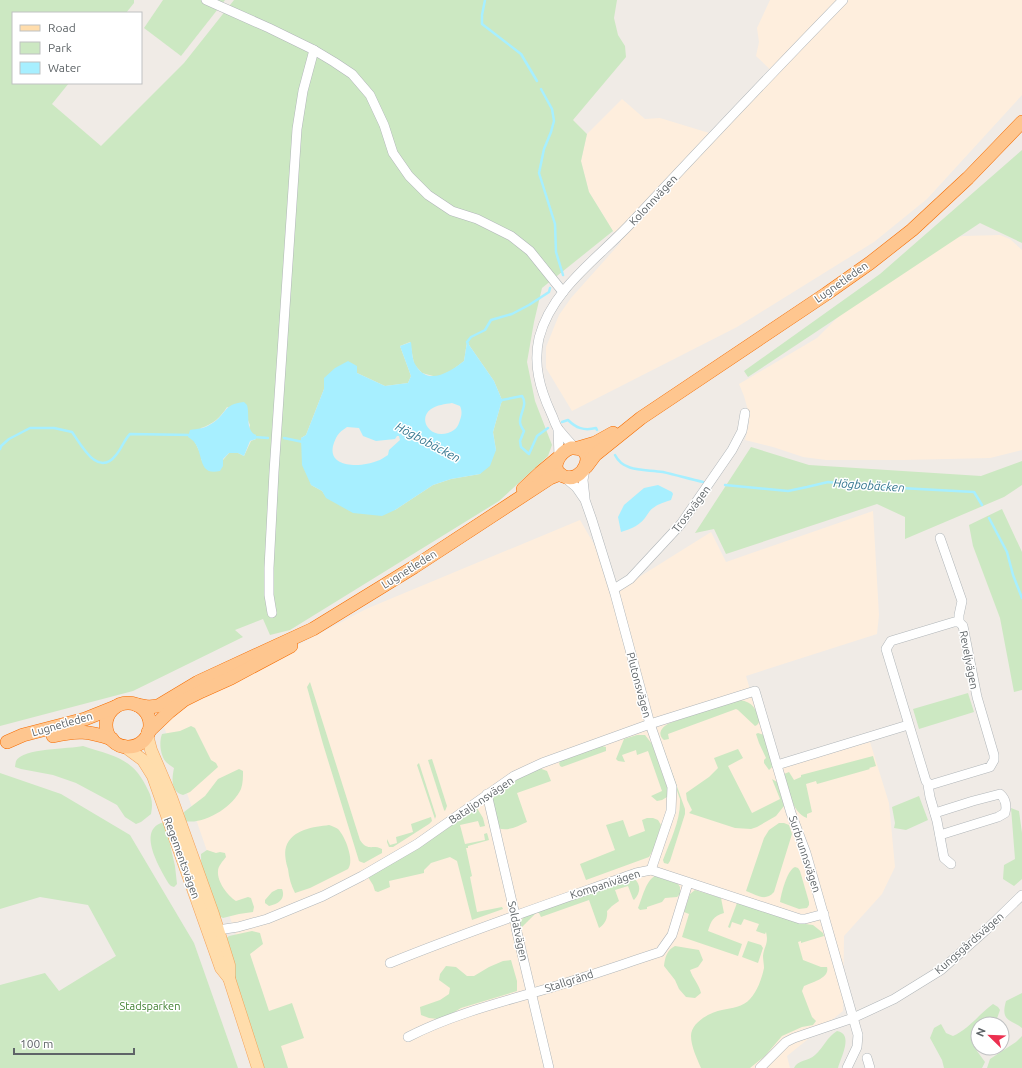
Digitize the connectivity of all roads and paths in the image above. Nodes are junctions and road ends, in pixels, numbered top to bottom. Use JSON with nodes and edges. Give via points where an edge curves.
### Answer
{"nodes":[{"id":1,"x":206,"y":0,"type":"edge"},
{"id":2,"x":843,"y":0,"type":"edge"},
{"id":3,"x":314,"y":50,"type":"junction"},
{"id":4,"x":1022,"y":122,"type":"edge"},
{"id":5,"x":563,"y":292,"type":"junction"},
{"id":6,"x":745,"y":413,"type":"dead end"},
{"id":7,"x":640,"y":418,"type":"junction"},
{"id":8,"x":558,"y":429,"type":"junction"},
{"id":9,"x":576,"y":448,"type":"junction"},
{"id":10,"x":558,"y":457,"type":"junction"},
{"id":11,"x":585,"y":468,"type":"junction"},
{"id":12,"x":562,"y":475,"type":"junction"},
{"id":13,"x":585,"y":500,"type":"junction"},
{"id":14,"x":503,"y":508,"type":"junction"},
{"id":15,"x":940,"y":538,"type":"dead end"},
{"id":16,"x":614,"y":589,"type":"junction"},
{"id":17,"x":272,"y":613,"type":"dead end"},
{"id":18,"x":959,"y":622,"type":"junction"},
{"id":19,"x":313,"y":629,"type":"junction"},
{"id":20,"x":755,"y":691,"type":"joint"},
{"id":21,"x":137,"y":705,"type":"junction"},
{"id":22,"x":116,"y":707,"type":"junction"},
{"id":23,"x":650,"y":724,"type":"junction"},
{"id":24,"x":908,"y":725,"type":"junction"},
{"id":25,"x":148,"y":733,"type":"junction"},
{"id":26,"x":112,"y":739,"type":"junction"},
{"id":27,"x":3,"y":742,"type":"edge"},
{"id":28,"x":124,"y":746,"type":"junction"},
{"id":29,"x":776,"y":765,"type":"junction"},
{"id":30,"x":928,"y":785,"type":"junction"},
{"id":31,"x":487,"y":794,"type":"junction"},
{"id":32,"x":167,"y":799,"type":"junction"},
{"id":33,"x":935,"y":813,"type":"junction"},
{"id":34,"x":940,"y":835,"type":"junction"},
{"id":35,"x":951,"y":864,"type":"dead end"},
{"id":36,"x":651,"y":870,"type":"junction"},
{"id":37,"x":688,"y":883,"type":"junction"},
{"id":38,"x":1022,"y":895,"type":"edge"},
{"id":39,"x":824,"y":914,"type":"junction"},
{"id":40,"x":515,"y":916,"type":"junction"},
{"id":41,"x":213,"y":931,"type":"junction"},
{"id":42,"x":390,"y":963,"type":"dead end"},
{"id":43,"x":531,"y":993,"type":"junction"},
{"id":44,"x":853,"y":1018,"type":"junction"},
{"id":45,"x":408,"y":1037,"type":"dead end"},
{"id":46,"x":867,"y":1058,"type":"dead end"},
{"id":47,"x":258,"y":1068,"type":"edge"},
{"id":48,"x":549,"y":1068,"type":"edge"},
{"id":49,"x":760,"y":1068,"type":"edge"},
{"id":50,"x":847,"y":1068,"type":"edge"},
{"id":51,"x":870,"y":1068,"type":"edge"}],
"edges":[{"from":1,"to":3,"type":"street"},
{"from":2,"to":5,"type":"street","name":"Kolonnvägen"},
{"from":3,"to":5,"type":"street","via":[[352,74],[370,95],[393,152],[409,176],[428,195],[452,211],[477,219],[511,236],[530,251]]},
{"from":3,"to":17,"type":"street","via":[[303,91],[297,129],[273,488],[269,595]]},
{"from":4,"to":7,"type":"highway","name":"Lugnetleden","via":[[968,178],[912,230],[870,263]]},
{"from":5,"to":8,"type":"street","name":"Kolonnvägen","via":[[551,310],[540,336],[537,358],[541,389]]},
{"from":6,"to":16,"type":"street","name":"Trossvägen","via":[[742,431],[732,450],[681,524],[630,579]]},
{"from":7,"to":9,"type":"highway","name":"Lugnetleden","via":[[595,443]]},
{"from":7,"to":11,"type":"highway","name":"Lugnetleden","via":[[595,455]]},
{"from":8,"to":9,"type":"street","name":"Kolonnvägen"},
{"from":8,"to":10,"type":"street","name":"Kolonnvägen"},
{"from":9,"to":10,"type":"highway","via":[[566,450]]},
{"from":9,"to":11,"type":"highway","via":[[586,455]]},
{"from":10,"to":12,"type":"highway","via":[[556,466]]},
{"from":10,"to":14,"type":"highway","name":"Lugnetleden"},
{"from":11,"to":12,"type":"highway","via":[[576,476],[568,478]]},
{"from":11,"to":13,"type":"street","name":"Plutonsvägen"},
{"from":12,"to":13,"type":"street","name":"Plutonsvägen","via":[[576,487]]},
{"from":12,"to":14,"type":"highway","name":"Lugnetleden","via":[[550,478]]},
{"from":13,"to":16,"type":"street","name":"Plutonsvägen"},
{"from":14,"to":19,"type":"highway","name":"Lugnetleden"},
{"from":15,"to":18,"type":"street","via":[[962,601]]},
{"from":16,"to":23,"type":"street","name":"Plutonsvägen"},
{"from":18,"to":24,"type":"street","name":"Reveljvägen","via":[[891,641],[886,647]]},
{"from":18,"to":30,"type":"street","name":"Reveljvägen","via":[[963,626],[977,697],[994,760],[990,767]]},
{"from":19,"to":21,"type":"highway","name":"Lugnetleden","via":[[208,677],[158,706]]},
{"from":19,"to":25,"type":"highway","name":"Lugnetleden","via":[[293,646],[184,700]]},
{"from":20,"to":23,"type":"street","name":"Bataljonsvägen"},
{"from":20,"to":29,"type":"street","name":"Surbrunnsvägen"},
{"from":21,"to":22,"type":"highway","via":[[125,703]]},
{"from":21,"to":25,"type":"highway","via":[[148,716]]},
{"from":22,"to":26,"type":"highway","via":[[107,721],[107,731]]},
{"from":22,"to":27,"type":"highway","name":"Lugnetleden","via":[[85,719]]},
{"from":23,"to":31,"type":"street","name":"Bataljonsvägen","via":[[542,763],[514,776]]},
{"from":23,"to":36,"type":"street","name":"Plutonsvägen","via":[[672,787],[671,811]]},
{"from":24,"to":29,"type":"street"},
{"from":24,"to":30,"type":"street","name":"Reveljvägen"},
{"from":25,"to":28,"type":"highway","via":[[144,740],[137,744]]},
{"from":25,"to":32,"type":"main road","name":"Regementsvägen"},
{"from":26,"to":27,"type":"highway","name":"Lugnetleden","via":[[85,732],[25,742]]},
{"from":26,"to":28,"type":"highway"},
{"from":28,"to":32,"type":"main road","name":"Regementsvägen","via":[[136,753],[148,766]]},
{"from":29,"to":39,"type":"street","name":"Surbrunnsvägen"},
{"from":30,"to":33,"type":"street","name":"Reveljvägen"},
{"from":31,"to":40,"type":"street","name":"Soldatvägen"},
{"from":31,"to":41,"type":"street","name":"Bataljonsvägen","via":[[417,844],[323,896],[267,920]]},
{"from":32,"to":41,"type":"main road","name":"Regementsvägen"},
{"from":33,"to":34,"type":"street","name":"Reveljvägen"},
{"from":33,"to":34,"type":"street","via":[[1000,794],[1007,808],[1005,813],[998,817]]},
{"from":34,"to":35,"type":"street","name":"Reveljvägen","via":[[944,858]]},
{"from":36,"to":37,"type":"street","name":"Kompanivägen"},
{"from":36,"to":40,"type":"street","name":"Kompanivägen"},
{"from":37,"to":39,"type":"street","name":"Kompanivägen","via":[[800,919]]},
{"from":37,"to":43,"type":"street","name":"Stallgränd","via":[[672,935],[660,952]]},
{"from":38,"to":44,"type":"street","name":"Kungsgårdsvägen","via":[[941,970],[894,999]]},
{"from":39,"to":44,"type":"street","name":"Surbrunnsvägen"},
{"from":40,"to":42,"type":"street","name":"Kompanivägen"},
{"from":40,"to":43,"type":"street","name":"Soldatvägen"},
{"from":41,"to":47,"type":"main road","name":"Regementsvägen","via":[[221,968],[230,978]]},
{"from":43,"to":45,"type":"street","name":"Stallgränd","via":[[425,1028]]},
{"from":43,"to":48,"type":"street","name":"Soldatvägen"},
{"from":44,"to":49,"type":"street","name":"Kungsgårdsvägen","via":[[786,1042]]},
{"from":44,"to":50,"type":"street","via":[[858,1041]]},
{"from":46,"to":51,"type":"street"}]}
